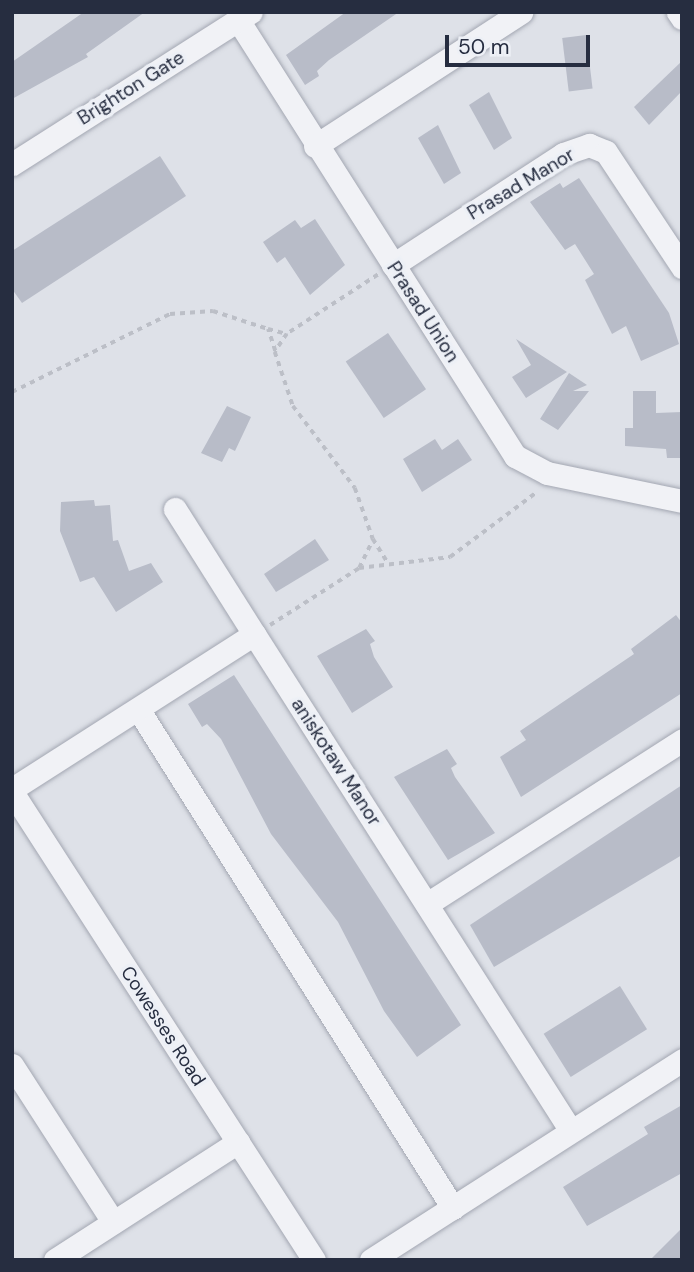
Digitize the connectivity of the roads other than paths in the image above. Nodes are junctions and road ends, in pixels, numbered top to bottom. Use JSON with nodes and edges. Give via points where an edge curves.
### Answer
{"nodes":[{"id":1,"x":522,"y":12,"type":"edge"},
{"id":2,"x":678,"y":12,"type":"edge"},
{"id":3,"x":244,"y":16,"type":"edge"},
{"id":4,"x":682,"y":18,"type":"edge"},
{"id":5,"x":315,"y":146,"type":"junction"},
{"id":6,"x":12,"y":164,"type":"edge"},
{"id":7,"x":682,"y":267,"type":"edge"},
{"id":8,"x":385,"y":270,"type":"junction"},
{"id":9,"x":682,"y":501,"type":"edge"},
{"id":10,"x":175,"y":509,"type":"dead end"},
{"id":11,"x":261,"y":630,"type":"junction"},
{"id":12,"x":138,"y":709,"type":"junction"},
{"id":13,"x":682,"y":740,"type":"edge"},
{"id":14,"x":12,"y":791,"type":"edge"},
{"id":15,"x":427,"y":904,"type":"junction"},
{"id":16,"x":682,"y":1060,"type":"edge"},
{"id":17,"x":12,"y":1065,"type":"edge"},
{"id":18,"x":571,"y":1131,"type":"junction"},
{"id":19,"x":238,"y":1142,"type":"junction"},
{"id":20,"x":453,"y":1208,"type":"junction"},
{"id":21,"x":113,"y":1222,"type":"junction"},
{"id":22,"x":55,"y":1260,"type":"edge"},
{"id":23,"x":314,"y":1260,"type":"edge"},
{"id":24,"x":371,"y":1260,"type":"edge"}],
"edges":[{"from":1,"to":5,"type":"street"},
{"from":2,"to":4,"type":"street"},
{"from":3,"to":5,"type":"street","name":"Prasad Union"},
{"from":3,"to":6,"type":"street","name":"Brighton Gate"},
{"from":5,"to":8,"type":"street","name":"Prasad Union"},
{"from":7,"to":8,"type":"street","name":"Prasad Manor","via":[[606,152],[589,145],[564,154]]},
{"from":8,"to":9,"type":"street","name":"Prasad Union","via":[[515,456],[547,473]]},
{"from":10,"to":11,"type":"street","name":"aniskotaw Manor"},
{"from":11,"to":12,"type":"street"},
{"from":11,"to":15,"type":"street","name":"aniskotaw Manor"},
{"from":12,"to":14,"type":"street"},
{"from":12,"to":20,"type":"street"},
{"from":13,"to":15,"type":"street"},
{"from":14,"to":19,"type":"street","name":"Cowesses Road"},
{"from":15,"to":18,"type":"street","name":"aniskotaw Manor"},
{"from":16,"to":18,"type":"street"},
{"from":17,"to":21,"type":"street"},
{"from":18,"to":20,"type":"street"},
{"from":19,"to":21,"type":"street"},
{"from":19,"to":23,"type":"street","name":"Cowesses Road"},
{"from":20,"to":24,"type":"street"},
{"from":21,"to":22,"type":"street"}]}
